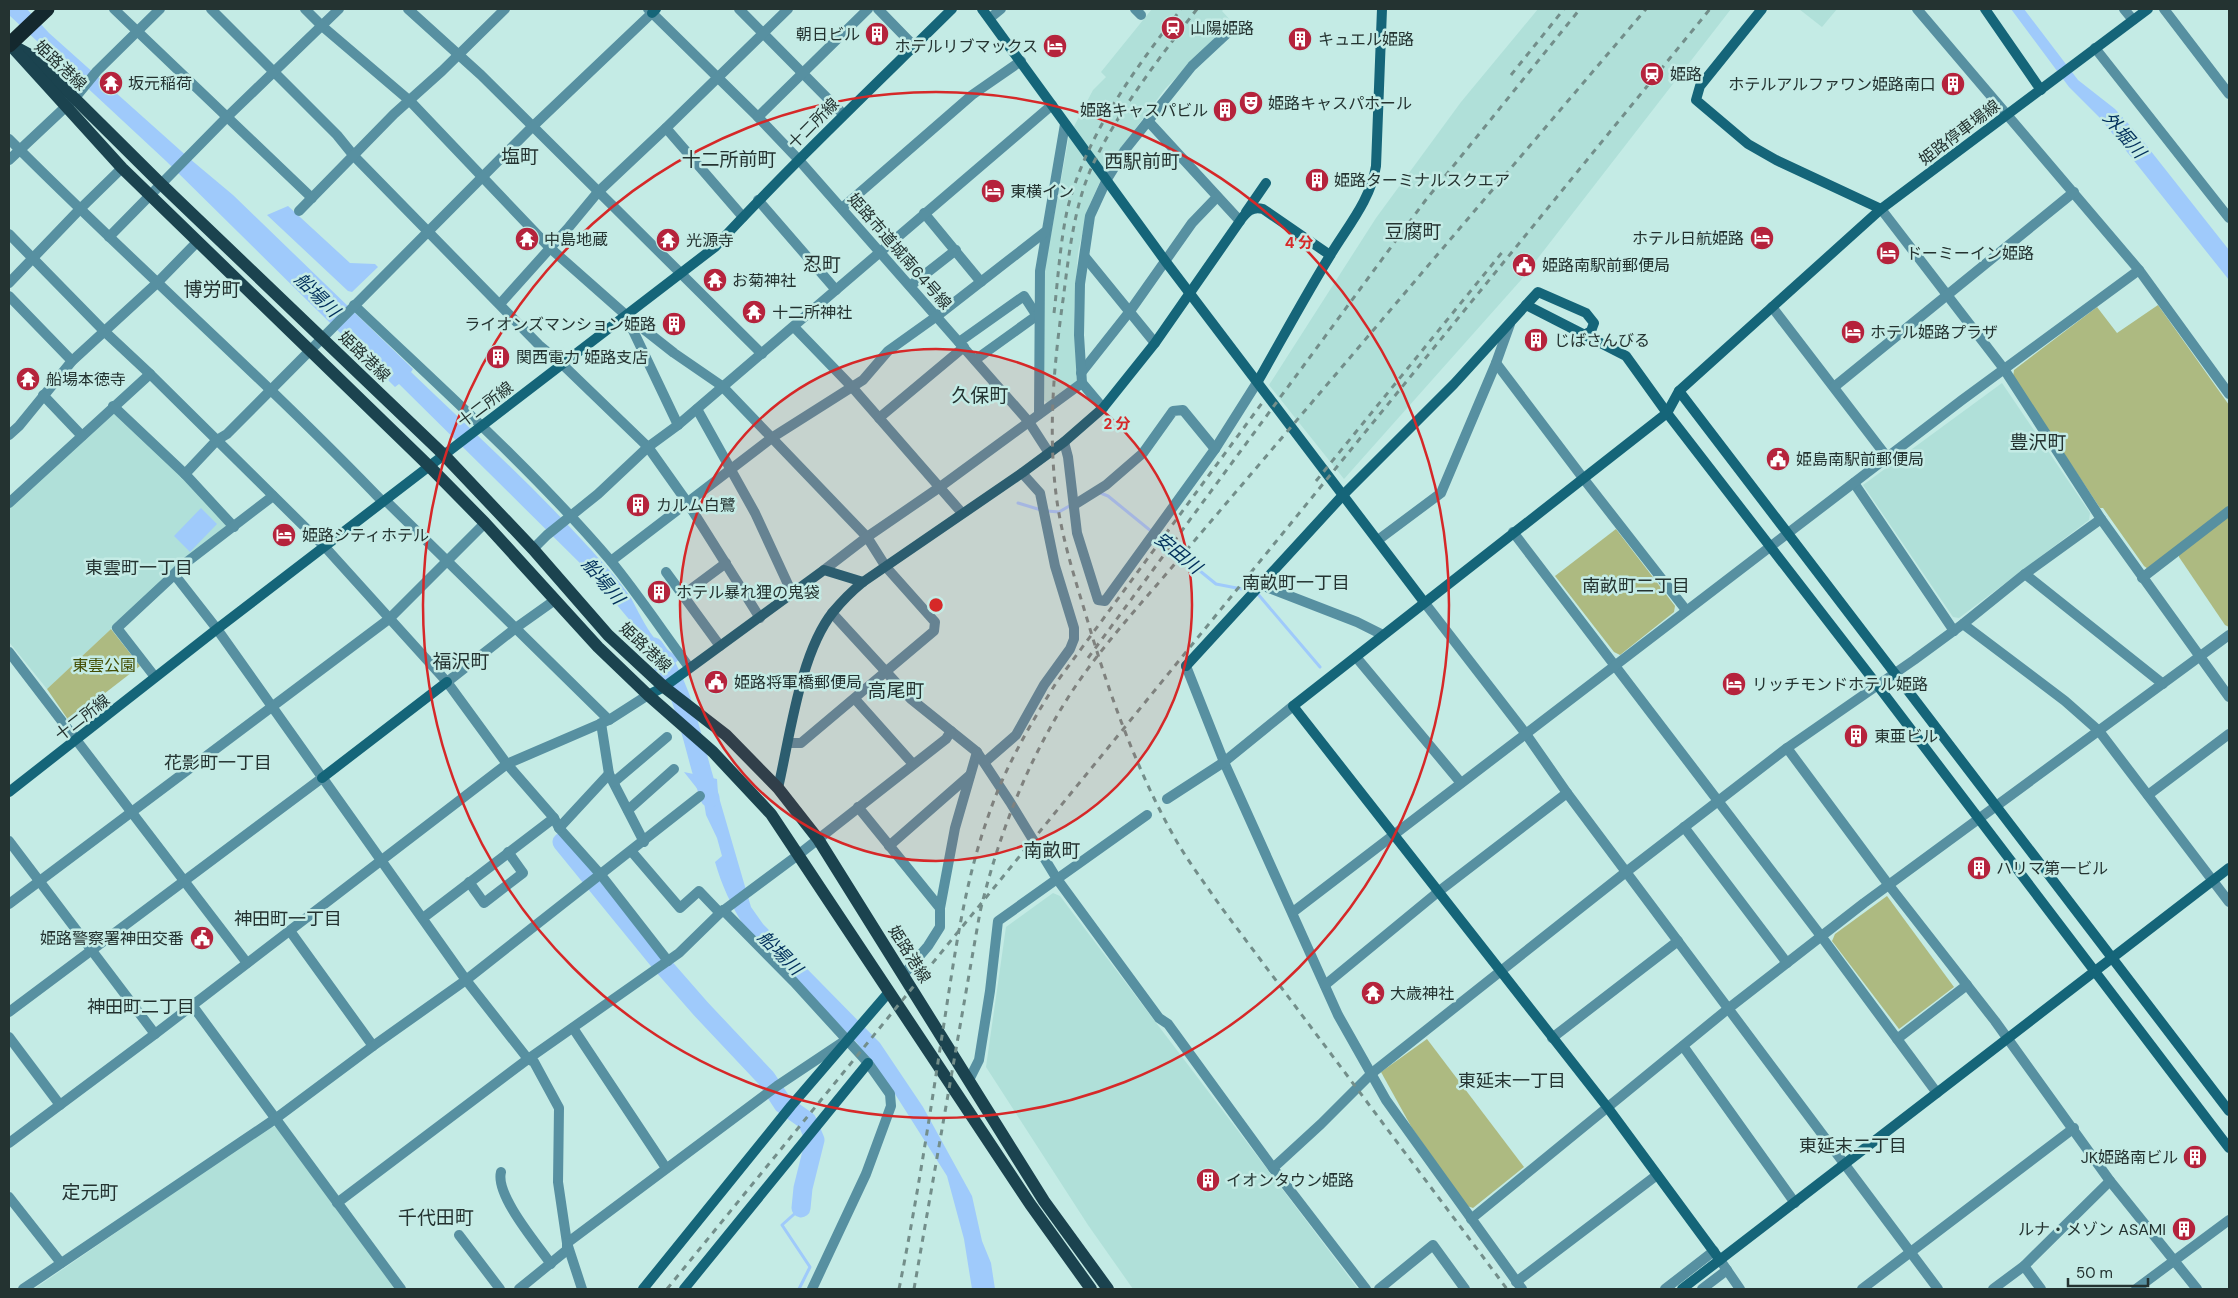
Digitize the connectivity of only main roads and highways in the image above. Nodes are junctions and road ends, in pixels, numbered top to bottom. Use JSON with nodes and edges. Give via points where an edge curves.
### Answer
{"nodes":[{"id":1,"x":43,"y":13,"type":"edge"},
{"id":2,"x":9,"y":44,"type":"edge"},
{"id":3,"x":69,"y":103,"type":"junction"},
{"id":4,"x":1091,"y":1289,"type":"edge"},
{"id":5,"x":1108,"y":1289,"type":"edge"}],
"edges":[{"from":1,"to":2,"type":"highway"},
{"from":2,"to":3,"type":"main road","name":"姫路港線","via":[[32,56]]},
{"from":3,"to":4,"type":"main road","name":"姫路港線","via":[[122,168],[429,466],[598,647],[713,752],[770,814],[1030,1204]]},
{"from":3,"to":5,"type":"main road","name":"姫路港線","via":[[327,333],[533,549],[608,635],[664,687],[726,735],[778,788],[818,839],[1044,1202]]}]}
